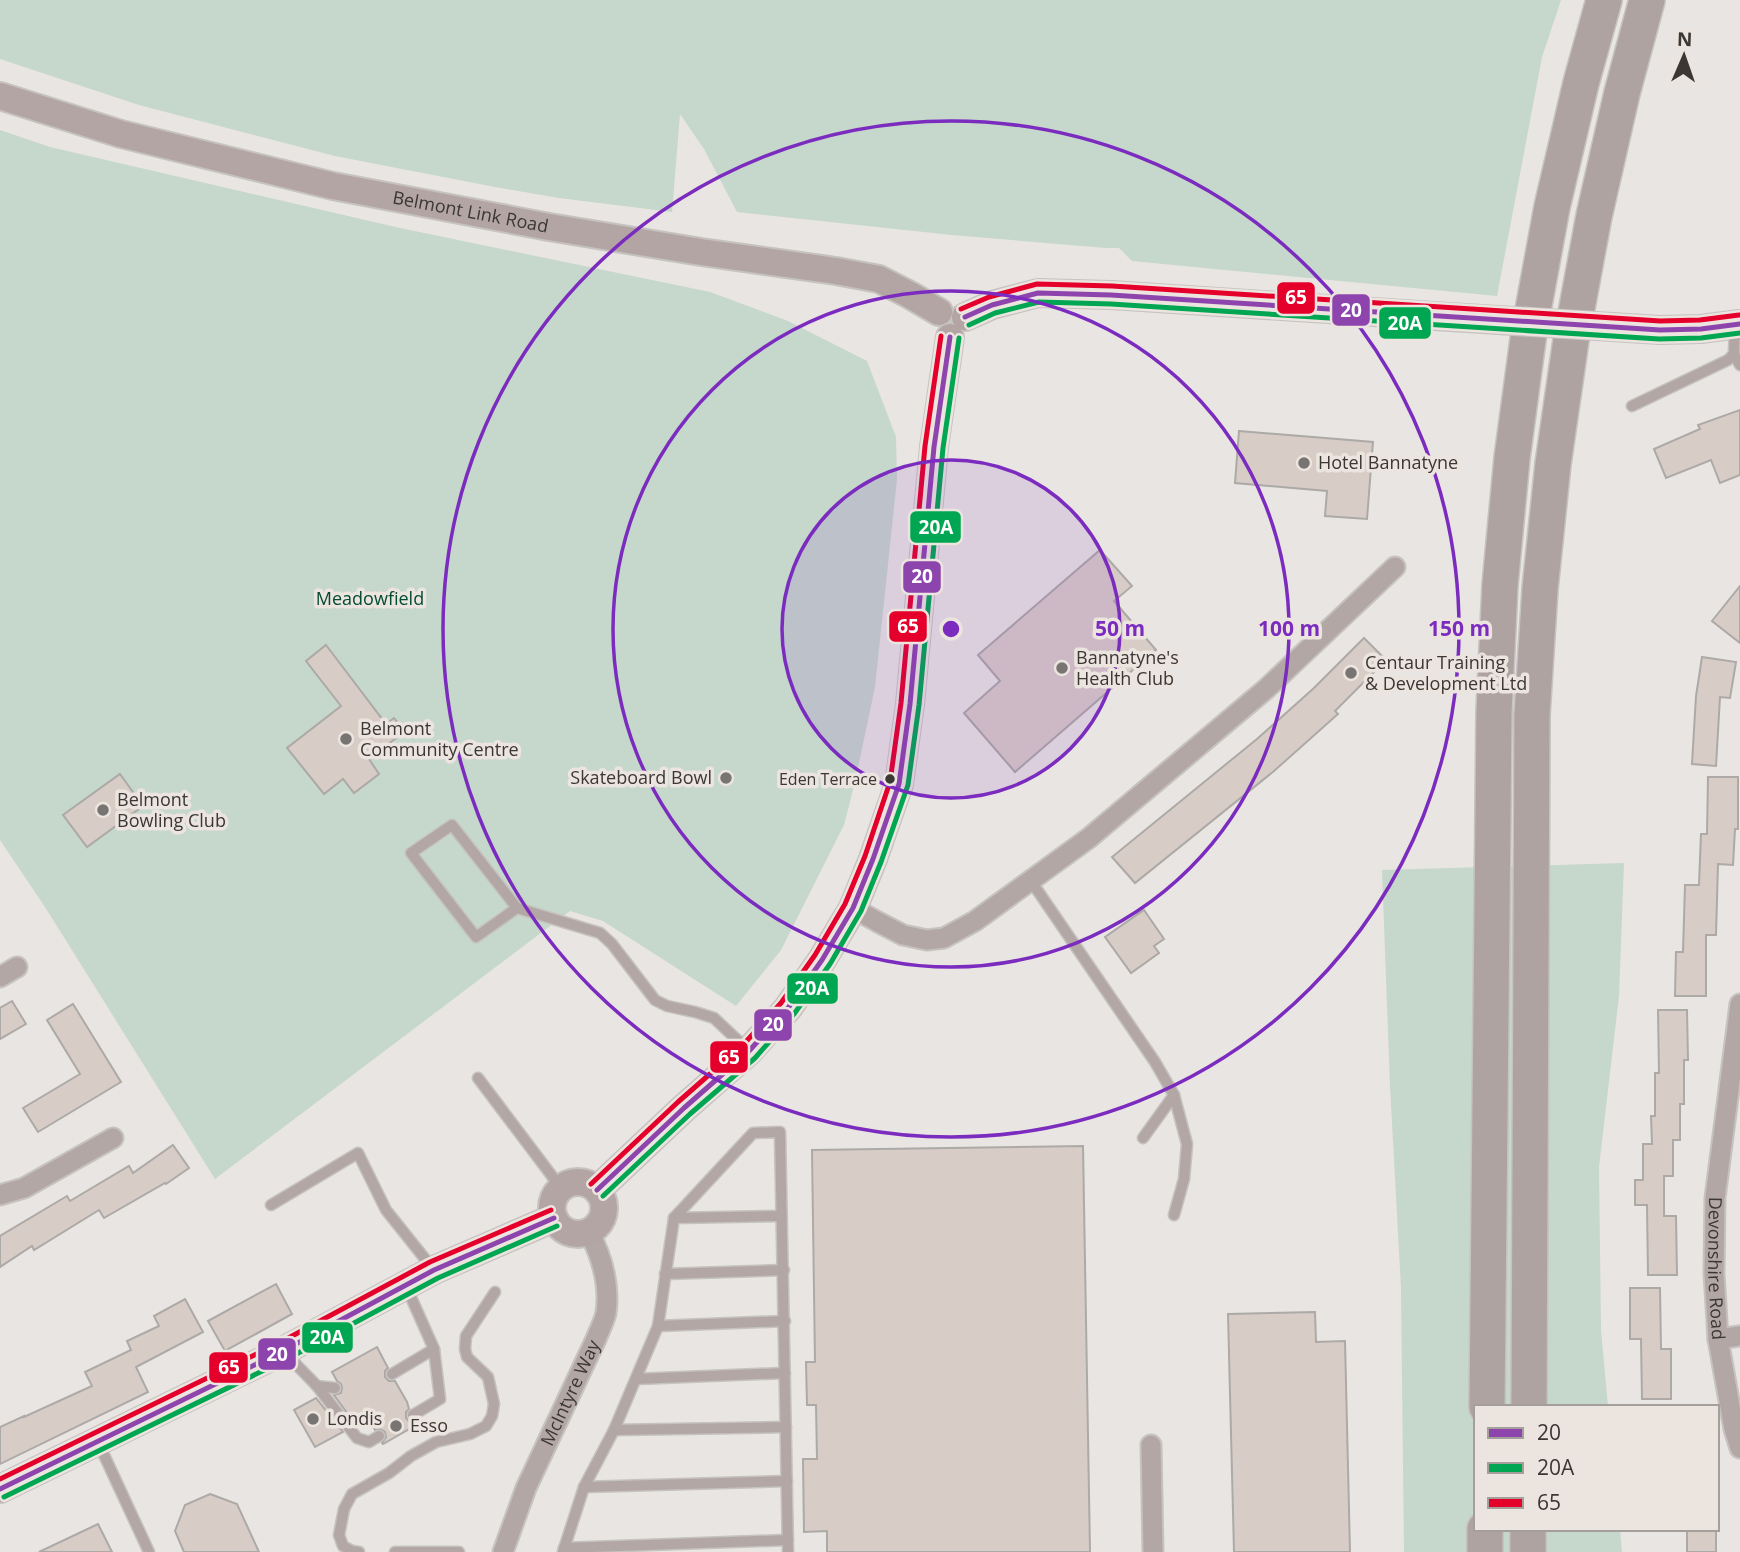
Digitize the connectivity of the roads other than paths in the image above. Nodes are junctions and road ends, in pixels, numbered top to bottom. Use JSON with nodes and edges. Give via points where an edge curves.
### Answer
{"nodes":[{"id":1,"x":1604,"y":0,"type":"edge"},
{"id":2,"x":1647,"y":0,"type":"edge"},
{"id":3,"x":0,"y":96,"type":"edge"},
{"id":4,"x":951,"y":322,"type":"junction"},
{"id":5,"x":1738,"y":325,"type":"edge"},
{"id":6,"x":1734,"y":354,"type":"junction"},
{"id":7,"x":1740,"y":365,"type":"edge"},
{"id":8,"x":1632,"y":406,"type":"dead end"},
{"id":9,"x":1395,"y":567,"type":"dead end"},
{"id":10,"x":1031,"y":881,"type":"junction"},
{"id":11,"x":517,"y":908,"type":"junction"},
{"id":12,"x":853,"y":908,"type":"junction"},
{"id":13,"x":17,"y":967,"type":"dead end"},
{"id":14,"x":0,"y":977,"type":"edge"},
{"id":15,"x":1740,"y":1004,"type":"edge"},
{"id":16,"x":748,"y":1051,"type":"junction"},
{"id":17,"x":1735,"y":1077,"type":"edge"},
{"id":18,"x":478,"y":1078,"type":"dead end"},
{"id":19,"x":1174,"y":1094,"type":"junction"},
{"id":20,"x":113,"y":1138,"type":"dead end"},
{"id":21,"x":1143,"y":1138,"type":"dead end"},
{"id":22,"x":561,"y":1188,"type":"junction"},
{"id":23,"x":597,"y":1190,"type":"junction"},
{"id":24,"x":0,"y":1195,"type":"edge"},
{"id":25,"x":271,"y":1205,"type":"dead end"},
{"id":26,"x":1174,"y":1215,"type":"dead end"},
{"id":27,"x":781,"y":1216,"type":"junction"},
{"id":28,"x":554,"y":1218,"type":"junction"},
{"id":29,"x":674,"y":1218,"type":"junction"},
{"id":30,"x":589,"y":1232,"type":"junction"},
{"id":31,"x":434,"y":1270,"type":"junction"},
{"id":32,"x":783,"y":1270,"type":"junction"},
{"id":33,"x":665,"y":1274,"type":"junction"},
{"id":34,"x":405,"y":1286,"type":"junction"},
{"id":35,"x":495,"y":1292,"type":"dead end"},
{"id":36,"x":785,"y":1321,"type":"junction"},
{"id":37,"x":658,"y":1326,"type":"junction"},
{"id":38,"x":1740,"y":1336,"type":"edge"},
{"id":39,"x":1718,"y":1339,"type":"junction"},
{"id":40,"x":434,"y":1349,"type":"junction"},
{"id":41,"x":284,"y":1351,"type":"junction"},
{"id":42,"x":785,"y":1373,"type":"junction"},
{"id":43,"x":391,"y":1374,"type":"dead end"},
{"id":44,"x":636,"y":1379,"type":"junction"},
{"id":45,"x":317,"y":1387,"type":"junction"},
{"id":46,"x":335,"y":1388,"type":"dead end"},
{"id":47,"x":1487,"y":1405,"type":"edge"},
{"id":48,"x":1529,"y":1405,"type":"edge"},
{"id":49,"x":413,"y":1415,"type":"dead end"},
{"id":50,"x":786,"y":1427,"type":"junction"},
{"id":51,"x":614,"y":1430,"type":"junction"},
{"id":52,"x":379,"y":1436,"type":"dead end"},
{"id":53,"x":98,"y":1442,"type":"junction"},
{"id":54,"x":1151,"y":1445,"type":"dead end"},
{"id":55,"x":1740,"y":1448,"type":"edge"},
{"id":56,"x":787,"y":1481,"type":"junction"},
{"id":57,"x":584,"y":1487,"type":"junction"},
{"id":58,"x":0,"y":1489,"type":"edge"},
{"id":59,"x":1485,"y":1531,"type":"edge"},
{"id":60,"x":1528,"y":1531,"type":"edge"},
{"id":61,"x":788,"y":1541,"type":"junction"},
{"id":62,"x":564,"y":1550,"type":"edge"},
{"id":63,"x":149,"y":1552,"type":"edge"},
{"id":64,"x":359,"y":1552,"type":"edge"},
{"id":65,"x":395,"y":1552,"type":"edge"},
{"id":66,"x":429,"y":1552,"type":"edge"},
{"id":67,"x":459,"y":1552,"type":"edge"},
{"id":68,"x":503,"y":1552,"type":"edge"},
{"id":69,"x":788,"y":1552,"type":"edge"},
{"id":70,"x":1153,"y":1552,"type":"edge"},
{"id":71,"x":1485,"y":1552,"type":"edge"},
{"id":72,"x":1528,"y":1552,"type":"edge"}],
"edges":[{"from":1,"to":47,"type":"highway","via":[[1552,207],[1529,332],[1500,585],[1494,712]]},
{"from":2,"to":48,"type":"highway","via":[[1594,216],[1571,340],[1540,589],[1532,715]]},
{"from":3,"to":4,"type":"street","name":"Belmont Link Road","via":[[121,134],[333,186],[549,227],[879,279]]},
{"from":4,"to":5,"type":"street","bridge":true,"via":[[1038,293],[1660,330]]},
{"from":4,"to":12,"type":"street","via":[[899,784]]},
{"from":5,"to":6,"type":"lane"},
{"from":6,"to":7,"type":"lane"},
{"from":6,"to":8,"type":"lane"},
{"from":9,"to":10,"type":"street","via":[[1266,689]]},
{"from":10,"to":12,"type":"street","via":[[944,938],[903,935]]},
{"from":10,"to":19,"type":"lane"},
{"from":11,"to":11,"type":"lane","via":[[476,937],[411,853],[452,825]]},
{"from":11,"to":16,"type":"lane","via":[[600,933],[655,1000],[714,1018]]},
{"from":12,"to":16,"type":"street","via":[[788,1008]]},
{"from":13,"to":14,"type":"street"},
{"from":15,"to":17,"type":"street","name":"Devonshire Road"},
{"from":16,"to":23,"type":"street"},
{"from":17,"to":39,"type":"street","name":"Devonshire Road","via":[[1715,1198]]},
{"from":18,"to":22,"type":"lane"},
{"from":19,"to":21,"type":"lane"},
{"from":19,"to":26,"type":"lane","via":[[1187,1144]]},
{"from":20,"to":24,"type":"street","via":[[24,1188]]},
{"from":22,"to":23,"type":"street","via":[[579,1182]]},
{"from":22,"to":28,"type":"street","via":[[553,1202]]},
{"from":23,"to":30,"type":"street","via":[[605,1208]]},
{"from":25,"to":31,"type":"lane","via":[[358,1153],[386,1210]]},
{"from":27,"to":29,"type":"lane"},
{"from":27,"to":29,"type":"lane","via":[[780,1132],[753,1133]]},
{"from":27,"to":32,"type":"lane"},
{"from":28,"to":30,"type":"street","via":[[565,1230]]},
{"from":28,"to":31,"type":"street"},
{"from":29,"to":33,"type":"lane"},
{"from":30,"to":68,"type":"street","name":"McIntyre Way","via":[[600,1253],[606,1314],[526,1488]]},
{"from":31,"to":34,"type":"street"},
{"from":32,"to":33,"type":"lane"},
{"from":32,"to":36,"type":"lane"},
{"from":33,"to":37,"type":"lane"},
{"from":34,"to":40,"type":"lane"},
{"from":34,"to":41,"type":"street"},
{"from":35,"to":64,"type":"lane","via":[[466,1336],[464,1349],[488,1377],[492,1416],[486,1426],[436,1442],[352,1494],[339,1535],[343,1546]]},
{"from":36,"to":37,"type":"lane"},
{"from":36,"to":42,"type":"lane"},
{"from":37,"to":44,"type":"lane"},
{"from":38,"to":39,"type":"street"},
{"from":39,"to":55,"type":"street","name":"Devonshire Road"},
{"from":40,"to":43,"type":"lane"},
{"from":40,"to":49,"type":"lane","via":[[440,1399]]},
{"from":41,"to":45,"type":"lane"},
{"from":41,"to":53,"type":"street"},
{"from":42,"to":44,"type":"lane"},
{"from":42,"to":50,"type":"lane"},
{"from":44,"to":51,"type":"lane"},
{"from":45,"to":46,"type":"lane"},
{"from":45,"to":52,"type":"lane","via":[[357,1438],[369,1442]]},
{"from":50,"to":51,"type":"lane"},
{"from":50,"to":56,"type":"lane"},
{"from":51,"to":57,"type":"lane"},
{"from":53,"to":58,"type":"street"},
{"from":53,"to":63,"type":"lane"},
{"from":54,"to":70,"type":"street"},
{"from":56,"to":57,"type":"lane"},
{"from":56,"to":61,"type":"lane"},
{"from":57,"to":62,"type":"lane"},
{"from":59,"to":71,"type":"highway"},
{"from":60,"to":72,"type":"highway"},
{"from":61,"to":62,"type":"lane"},
{"from":61,"to":69,"type":"lane"},
{"from":65,"to":66,"type":"lane"},
{"from":66,"to":67,"type":"lane"}]}
